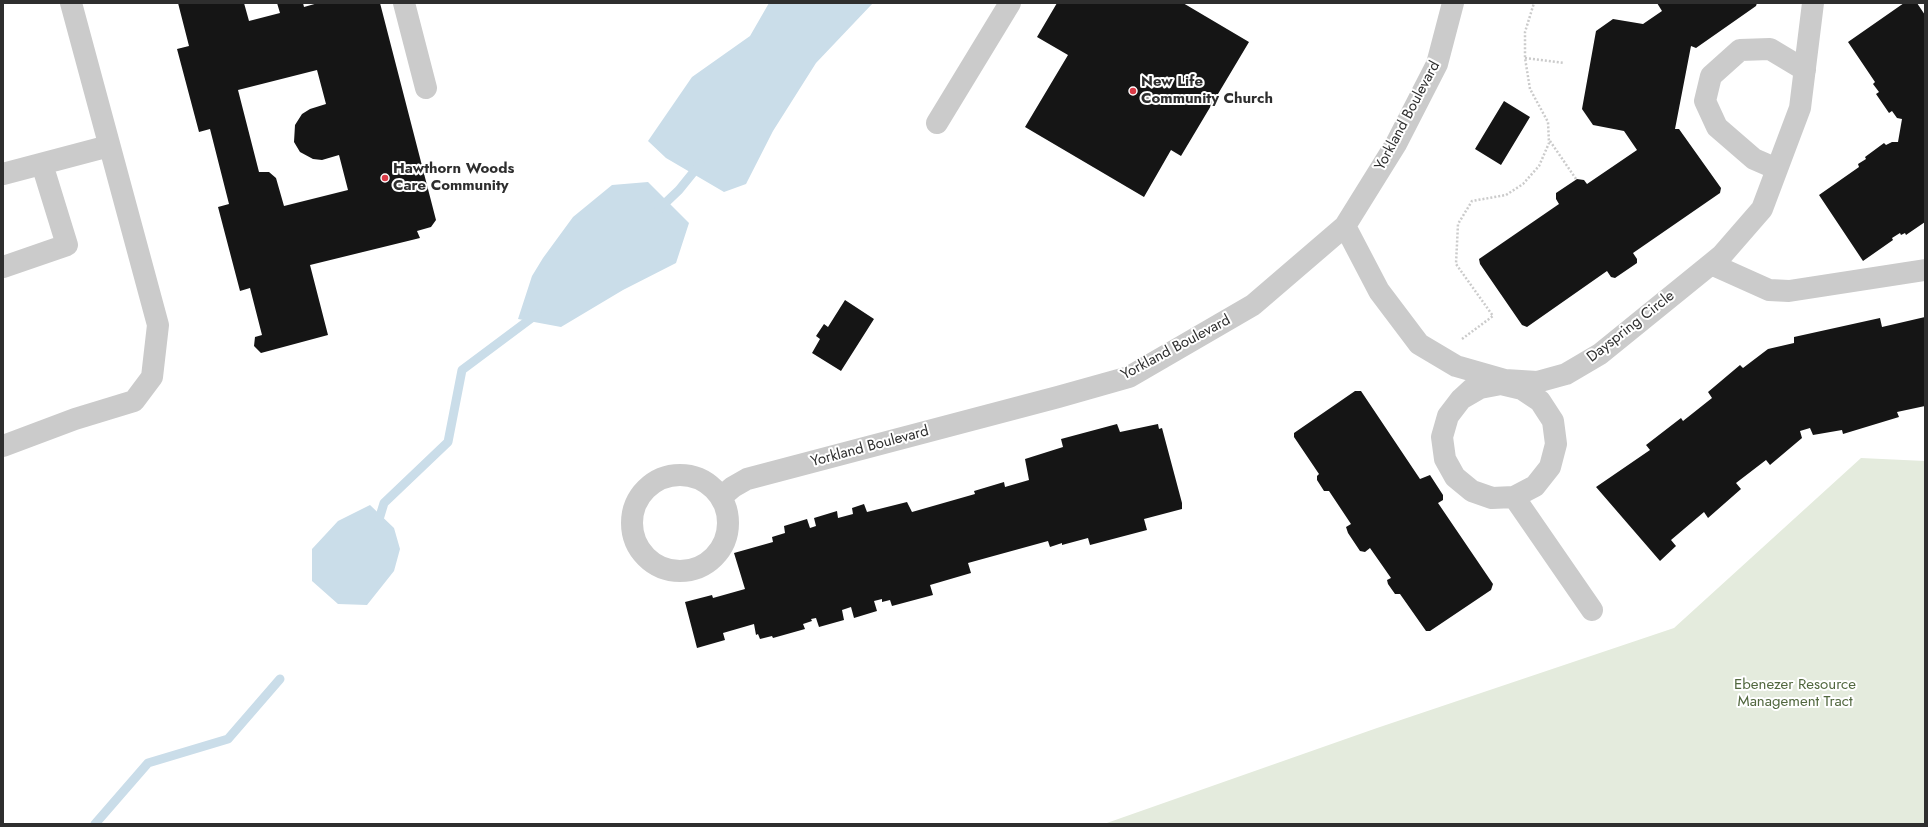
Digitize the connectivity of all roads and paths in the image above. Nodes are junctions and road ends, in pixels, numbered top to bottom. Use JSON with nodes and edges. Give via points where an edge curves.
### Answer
{"nodes":[{"id":1,"x":71,"y":3,"type":"edge"},
{"id":2,"x":404,"y":3,"type":"edge"},
{"id":3,"x":1010,"y":3,"type":"edge"},
{"id":4,"x":1453,"y":3,"type":"edge"},
{"id":5,"x":1538,"y":3,"type":"edge"},
{"id":6,"x":1813,"y":3,"type":"edge"},
{"id":7,"x":1533,"y":5,"type":"edge"},
{"id":8,"x":1525,"y":58,"type":"junction"},
{"id":9,"x":1564,"y":63,"type":"dead end"},
{"id":10,"x":1805,"y":70,"type":"junction"},
{"id":11,"x":426,"y":88,"type":"dead end"},
{"id":12,"x":936,"y":123,"type":"dead end"},
{"id":13,"x":1549,"y":140,"type":"junction"},
{"id":14,"x":110,"y":146,"type":"junction"},
{"id":15,"x":42,"y":164,"type":"junction"},
{"id":16,"x":1777,"y":169,"type":"junction"},
{"id":17,"x":3,"y":174,"type":"edge"},
{"id":18,"x":1576,"y":179,"type":"dead end"},
{"id":19,"x":1345,"y":226,"type":"junction"},
{"id":20,"x":1711,"y":264,"type":"junction"},
{"id":21,"x":3,"y":267,"type":"edge"},
{"id":22,"x":1925,"y":270,"type":"edge"},
{"id":23,"x":1438,"y":356,"type":"junction"},
{"id":24,"x":1487,"y":375,"type":"junction"},
{"id":25,"x":1523,"y":381,"type":"junction"},
{"id":26,"x":1461,"y":399,"type":"junction"},
{"id":27,"x":1540,"y":401,"type":"junction"},
{"id":28,"x":3,"y":446,"type":"edge"},
{"id":29,"x":721,"y":497,"type":"junction"},
{"id":30,"x":1514,"y":497,"type":"junction"},
{"id":31,"x":1592,"y":610,"type":"dead end"}],
"edges":[{"from":1,"to":14,"type":"street"},
{"from":2,"to":11,"type":"street"},
{"from":3,"to":12,"type":"street"},
{"from":4,"to":19,"type":"street","name":"Yorkland Boulevard","via":[[1437,64],[1396,144]]},
{"from":5,"to":7,"type":"path"},
{"from":6,"to":10,"type":"street","name":"Dayspring Circle"},
{"from":7,"to":8,"type":"path","via":[[1525,32]]},
{"from":8,"to":9,"type":"path"},
{"from":8,"to":13,"type":"path","via":[[1530,89],[1548,122]]},
{"from":10,"to":16,"type":"street","name":"Dayspring Circle","via":[[1800,108]]},
{"from":10,"to":16,"type":"street","via":[[1770,49],[1740,50],[1711,76],[1705,101],[1717,127],[1754,159]]},
{"from":13,"to":18,"type":"path"},
{"from":13,"to":23,"type":"path","via":[[1539,166],[1523,184],[1506,195],[1472,201],[1458,224],[1456,264],[1493,316]]},
{"from":14,"to":15,"type":"street"},
{"from":14,"to":28,"type":"street","via":[[158,325],[152,377],[134,401],[75,419]]},
{"from":15,"to":17,"type":"street"},
{"from":15,"to":21,"type":"street","via":[[67,245]]},
{"from":16,"to":20,"type":"street","name":"Dayspring Circle","via":[[1762,209]]},
{"from":19,"to":23,"type":"street","name":"Dayspring Circle","via":[[1379,291],[1419,344]]},
{"from":19,"to":29,"type":"street","name":"Yorkland Boulevard","via":[[1253,305],[1129,377],[747,479]]},
{"from":20,"to":22,"type":"street","via":[[1769,290],[1789,291]]},
{"from":20,"to":25,"type":"street","name":"Dayspring Circle","via":[[1600,354],[1566,374],[1537,382]]},
{"from":23,"to":24,"type":"street","name":"Dayspring Circle","via":[[1456,366]]},
{"from":24,"to":25,"type":"street","name":"Dayspring Circle"},
{"from":24,"to":26,"type":"street"},
{"from":25,"to":27,"type":"street"},
{"from":26,"to":27,"type":"street","via":[[1480,388],[1501,384],[1522,389]]},
{"from":26,"to":30,"type":"street","via":[[1448,416],[1442,437],[1445,458],[1455,477],[1478,494],[1492,498]]},
{"from":27,"to":30,"type":"street","via":[[1553,421],[1556,444],[1550,467],[1535,486]]},
{"from":29,"to":29,"type":"street","via":[[710,486],[696,478],[680,475],[664,477],[651,485],[640,496],[633,511],[635,542],[643,555],[655,565],[670,571],[686,571],[701,567],[714,558],[724,544],[728,528],[727,512]]},
{"from":30,"to":31,"type":"street"}]}
